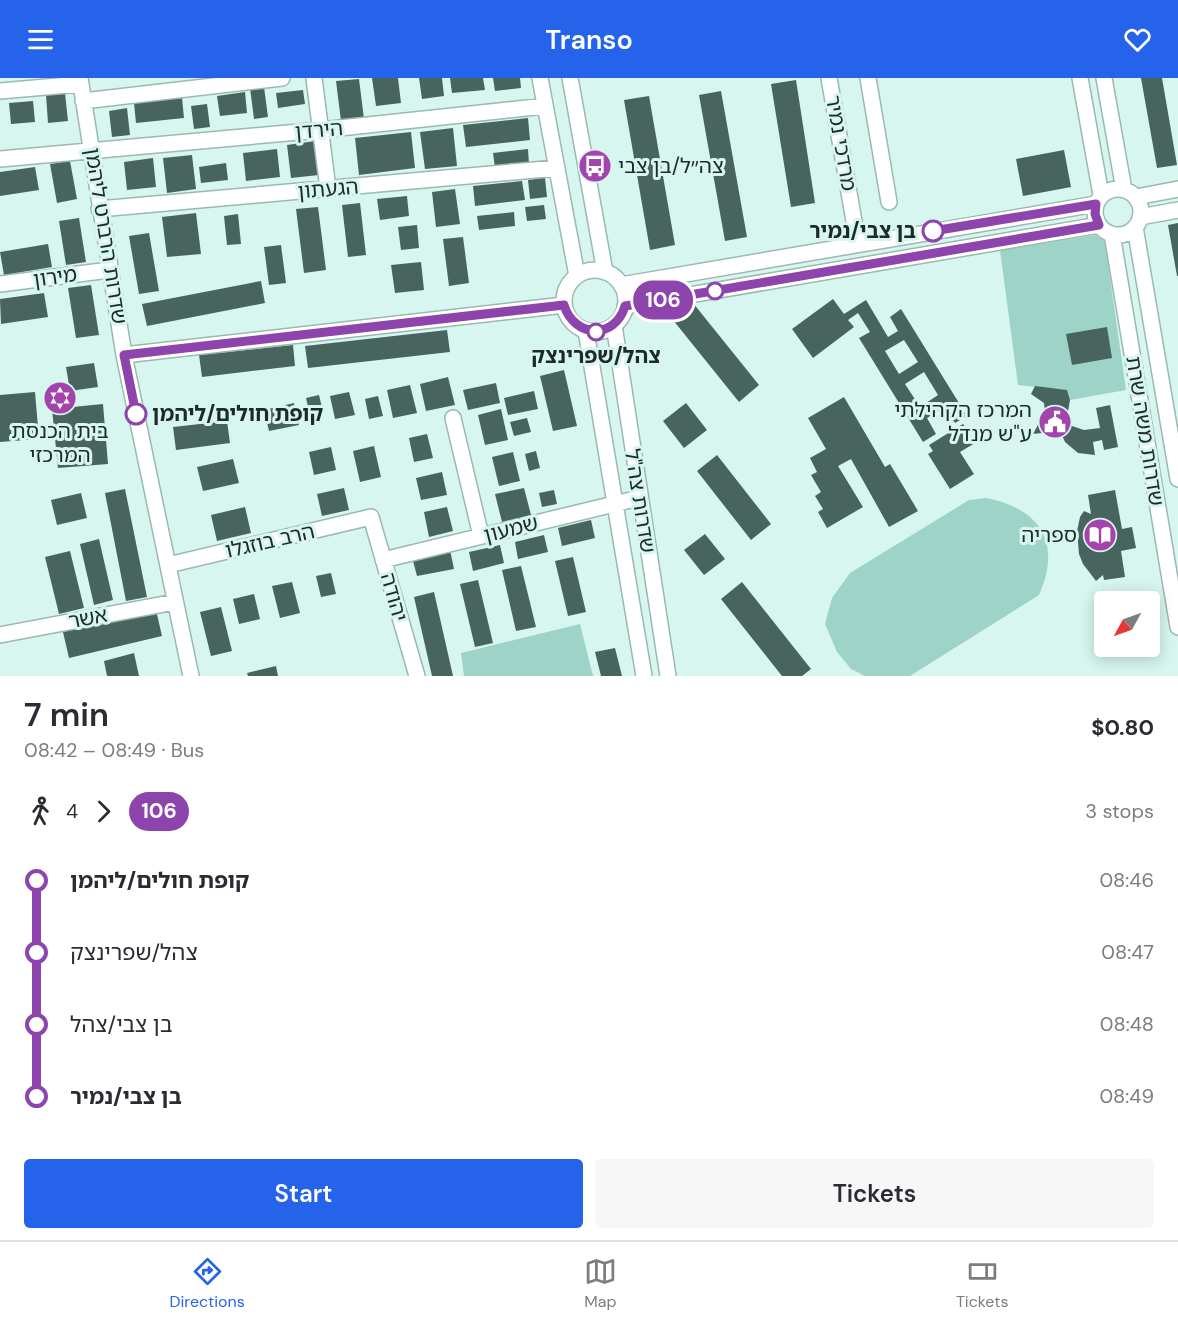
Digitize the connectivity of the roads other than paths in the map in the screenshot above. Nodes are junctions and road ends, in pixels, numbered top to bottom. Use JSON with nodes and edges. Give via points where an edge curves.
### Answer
{"nodes":[{"id":1,"x":282,"y":78,"type":"edge"},
{"id":2,"x":314,"y":78,"type":"edge"},
{"id":3,"x":540,"y":78,"type":"edge"},
{"id":4,"x":868,"y":78,"type":"edge"},
{"id":5,"x":1080,"y":78,"type":"edge"},
{"id":6,"x":1104,"y":78,"type":"edge"},
{"id":7,"x":834,"y":79,"type":"edge"},
{"id":8,"x":572,"y":80,"type":"edge"},
{"id":9,"x":80,"y":81,"type":"edge"},
{"id":10,"x":0,"y":92,"type":"edge"},
{"id":11,"x":83,"y":101,"type":"junction"},
{"id":12,"x":546,"y":106,"type":"junction"},
{"id":13,"x":321,"y":130,"type":"junction"},
{"id":14,"x":93,"y":150,"type":"junction"},
{"id":15,"x":0,"y":159,"type":"edge"},
{"id":16,"x":557,"y":168,"type":"junction"},
{"id":17,"x":328,"y":189,"type":"junction"},
{"id":18,"x":1178,"y":189,"type":"edge"},
{"id":19,"x":1130,"y":193,"type":"junction"},
{"id":20,"x":1099,"y":200,"type":"junction"},
{"id":21,"x":890,"y":202,"type":"dead end"},
{"id":22,"x":99,"y":209,"type":"junction"},
{"id":23,"x":1178,"y":210,"type":"edge"},
{"id":24,"x":1138,"y":222,"type":"junction"},
{"id":25,"x":1099,"y":225,"type":"junction"},
{"id":26,"x":1112,"y":234,"type":"junction"},
{"id":27,"x":858,"y":244,"type":"junction"},
{"id":28,"x":109,"y":270,"type":"junction"},
{"id":29,"x":605,"y":272,"type":"junction"},
{"id":30,"x":577,"y":276,"type":"junction"},
{"id":31,"x":0,"y":284,"type":"edge"},
{"id":32,"x":621,"y":285,"type":"junction"},
{"id":33,"x":564,"y":305,"type":"junction"},
{"id":34,"x":625,"y":306,"type":"junction"},
{"id":35,"x":614,"y":325,"type":"junction"},
{"id":36,"x":586,"y":331,"type":"junction"},
{"id":37,"x":124,"y":355,"type":"junction"},
{"id":38,"x":453,"y":418,"type":"dead end"},
{"id":39,"x":1178,"y":480,"type":"edge"},
{"id":40,"x":639,"y":498,"type":"junction"},
{"id":41,"x":614,"y":503,"type":"junction"},
{"id":42,"x":371,"y":517,"type":"joint"},
{"id":43,"x":481,"y":536,"type":"junction"},
{"id":44,"x":383,"y":560,"type":"junction"},
{"id":45,"x":168,"y":565,"type":"junction"},
{"id":46,"x":175,"y":602,"type":"junction"},
{"id":47,"x":1178,"y":627,"type":"edge"},
{"id":48,"x":0,"y":635,"type":"edge"},
{"id":49,"x":191,"y":676,"type":"edge"},
{"id":50,"x":417,"y":676,"type":"edge"},
{"id":51,"x":644,"y":676,"type":"edge"},
{"id":52,"x":668,"y":676,"type":"edge"}],
"edges":[{"from":1,"to":11,"type":"street"},
{"from":2,"to":13,"type":"street"},
{"from":3,"to":12,"type":"street"},
{"from":4,"to":21,"type":"street"},
{"from":5,"to":20,"type":"street"},
{"from":6,"to":19,"type":"street"},
{"from":7,"to":27,"type":"street","name":"מרדכי נמיר"},
{"from":8,"to":29,"type":"street"},
{"from":9,"to":10,"type":"street"},
{"from":9,"to":11,"type":"street","name":"שדרות הרברט ליהמן"},
{"from":11,"to":14,"type":"street","name":"שדרות הרברט ליהמן"},
{"from":12,"to":13,"type":"street","name":"הירדן"},
{"from":12,"to":16,"type":"street"},
{"from":13,"to":14,"type":"street","name":"הירדן"},
{"from":13,"to":17,"type":"street"},
{"from":14,"to":15,"type":"street","name":"הירדן"},
{"from":14,"to":22,"type":"street","name":"שדרות הרברט ליהמן"},
{"from":16,"to":17,"type":"street","name":"הגעתון"},
{"from":16,"to":30,"type":"street"},
{"from":17,"to":22,"type":"street","name":"הגעתון"},
{"from":18,"to":19,"type":"street"},
{"from":19,"to":20,"type":"street","via":[[1112,189]]},
{"from":19,"to":24,"type":"street","via":[[1141,210]]},
{"from":20,"to":25,"type":"street","via":[[1095,214]]},
{"from":20,"to":27,"type":"street"},
{"from":22,"to":28,"type":"street","name":"שדרות הרברט ליהמן"},
{"from":23,"to":24,"type":"street"},
{"from":24,"to":26,"type":"street","via":[[1125,234]]},
{"from":24,"to":39,"type":"street","name":"שדרות משה שרת"},
{"from":25,"to":26,"type":"street"},
{"from":25,"to":34,"type":"street"},
{"from":26,"to":47,"type":"street","name":"שדרות משה שרת"},
{"from":27,"to":32,"type":"street"},
{"from":28,"to":31,"type":"street","name":"מירון"},
{"from":28,"to":37,"type":"street","name":"שדרות הרברט ליהמן"},
{"from":29,"to":30,"type":"street","via":[[595,270]]},
{"from":29,"to":32,"type":"street"},
{"from":30,"to":33,"type":"street","via":[[566,289]]},
{"from":32,"to":34,"type":"street"},
{"from":33,"to":36,"type":"street","via":[[571,321]]},
{"from":33,"to":37,"type":"street"},
{"from":34,"to":35,"type":"street"},
{"from":35,"to":36,"type":"street","via":[[596,332]]},
{"from":35,"to":40,"type":"street","name":"שדרות צה\"ל"},
{"from":36,"to":41,"type":"street","name":"שדרות צה\"ל"},
{"from":37,"to":45,"type":"street","name":"שדרות הרברט ליהמן"},
{"from":38,"to":43,"type":"street"},
{"from":40,"to":41,"type":"street","name":"שמעון"},
{"from":40,"to":52,"type":"street","name":"שדרות צה\"ל"},
{"from":41,"to":43,"type":"street","name":"שמעון"},
{"from":41,"to":51,"type":"street","name":"שדרות צה\"ל"},
{"from":42,"to":44,"type":"street","name":"יהודה"},
{"from":42,"to":45,"type":"street","name":"הרב בוזגלו"},
{"from":43,"to":44,"type":"street","name":"שמעון"},
{"from":44,"to":50,"type":"street","name":"יהודה"},
{"from":45,"to":46,"type":"street","name":"שדרות הרברט ליהמן"},
{"from":46,"to":48,"type":"street","name":"אשר"},
{"from":46,"to":49,"type":"street","name":"שדרות הרברט ליהמן"}]}
